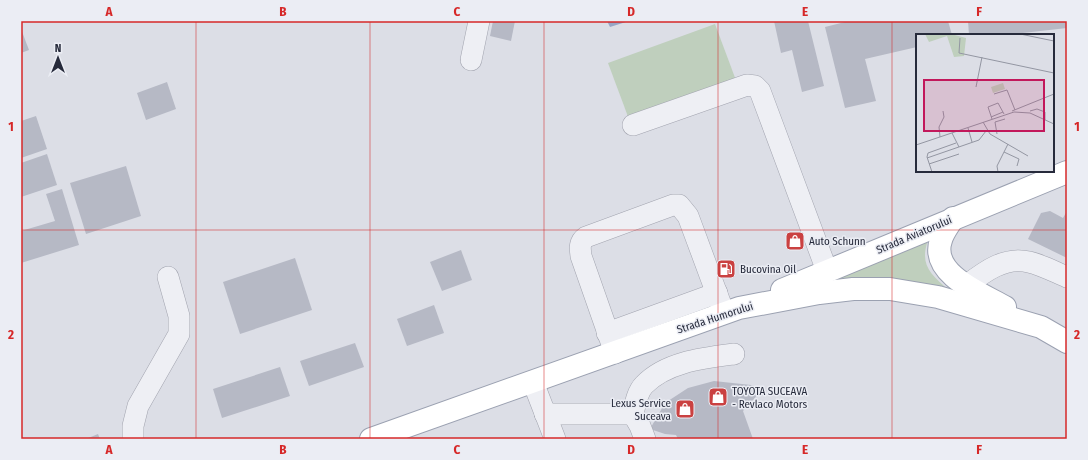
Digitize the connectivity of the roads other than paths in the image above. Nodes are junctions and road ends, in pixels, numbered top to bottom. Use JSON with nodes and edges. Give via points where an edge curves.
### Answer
{"nodes":[{"id":1,"x":478,"y":21,"type":"edge"},
{"id":2,"x":471,"y":60,"type":"dead end"},
{"id":3,"x":633,"y":125,"type":"dead end"},
{"id":4,"x":1067,"y":172,"type":"edge"},
{"id":5,"x":953,"y":218,"type":"junction"},
{"id":6,"x":827,"y":271,"type":"junction"},
{"id":7,"x":168,"y":277,"type":"dead end"},
{"id":8,"x":1067,"y":277,"type":"edge"},
{"id":9,"x":967,"y":285,"type":"junction"},
{"id":10,"x":726,"y":305,"type":"junction"},
{"id":11,"x":1041,"y":328,"type":"junction"},
{"id":12,"x":1067,"y":342,"type":"edge"},
{"id":13,"x":611,"y":343,"type":"junction"},
{"id":14,"x":734,"y":354,"type":"dead end"},
{"id":15,"x":533,"y":382,"type":"junction"},
{"id":16,"x":545,"y":414,"type":"junction"},
{"id":17,"x":633,"y":414,"type":"junction"},
{"id":18,"x":400,"y":434,"type":"edge"},
{"id":19,"x":133,"y":439,"type":"edge"},
{"id":20,"x":371,"y":439,"type":"edge"},
{"id":21,"x":555,"y":439,"type":"edge"},
{"id":22,"x":645,"y":439,"type":"edge"}],
"edges":[{"from":1,"to":2,"type":"street"},
{"from":3,"to":6,"type":"street","via":[[747,85],[755,86],[760,92]]},
{"from":4,"to":5,"type":"main road","name":"Strada Aviatorului"},
{"from":5,"to":6,"type":"main road","name":"Strada Aviatorului"},
{"from":5,"to":9,"type":"main road","via":[[940,240],[940,256],[950,274]]},
{"from":6,"to":10,"type":"main road","name":"Strada Aviatorului"},
{"from":7,"to":19,"type":"street","via":[[179,316],[179,334],[138,406]]},
{"from":8,"to":9,"type":"street","via":[[1028,262],[1015,262],[998,265],[985,271]]},
{"from":9,"to":11,"type":"main road"},
{"from":10,"to":11,"type":"main road","name":"Strada Humorului","via":[[853,289],[890,289],[938,297]]},
{"from":10,"to":13,"type":"main road","name":"Strada Humorului"},
{"from":10,"to":13,"type":"street","via":[[688,216],[679,205],[673,205],[582,240],[581,256]]},
{"from":11,"to":12,"type":"main road","name":"Strada Humorului"},
{"from":13,"to":15,"type":"main road","name":"Strada Humorului"},
{"from":14,"to":17,"type":"street","via":[[697,359],[664,370],[643,386],[636,399]]},
{"from":15,"to":16,"type":"street"},
{"from":15,"to":18,"type":"main road","name":"Strada Humorului"},
{"from":16,"to":17,"type":"street"},
{"from":16,"to":21,"type":"street"},
{"from":17,"to":22,"type":"street"},
{"from":18,"to":20,"type":"main road","name":"Strada Humorului"}]}
